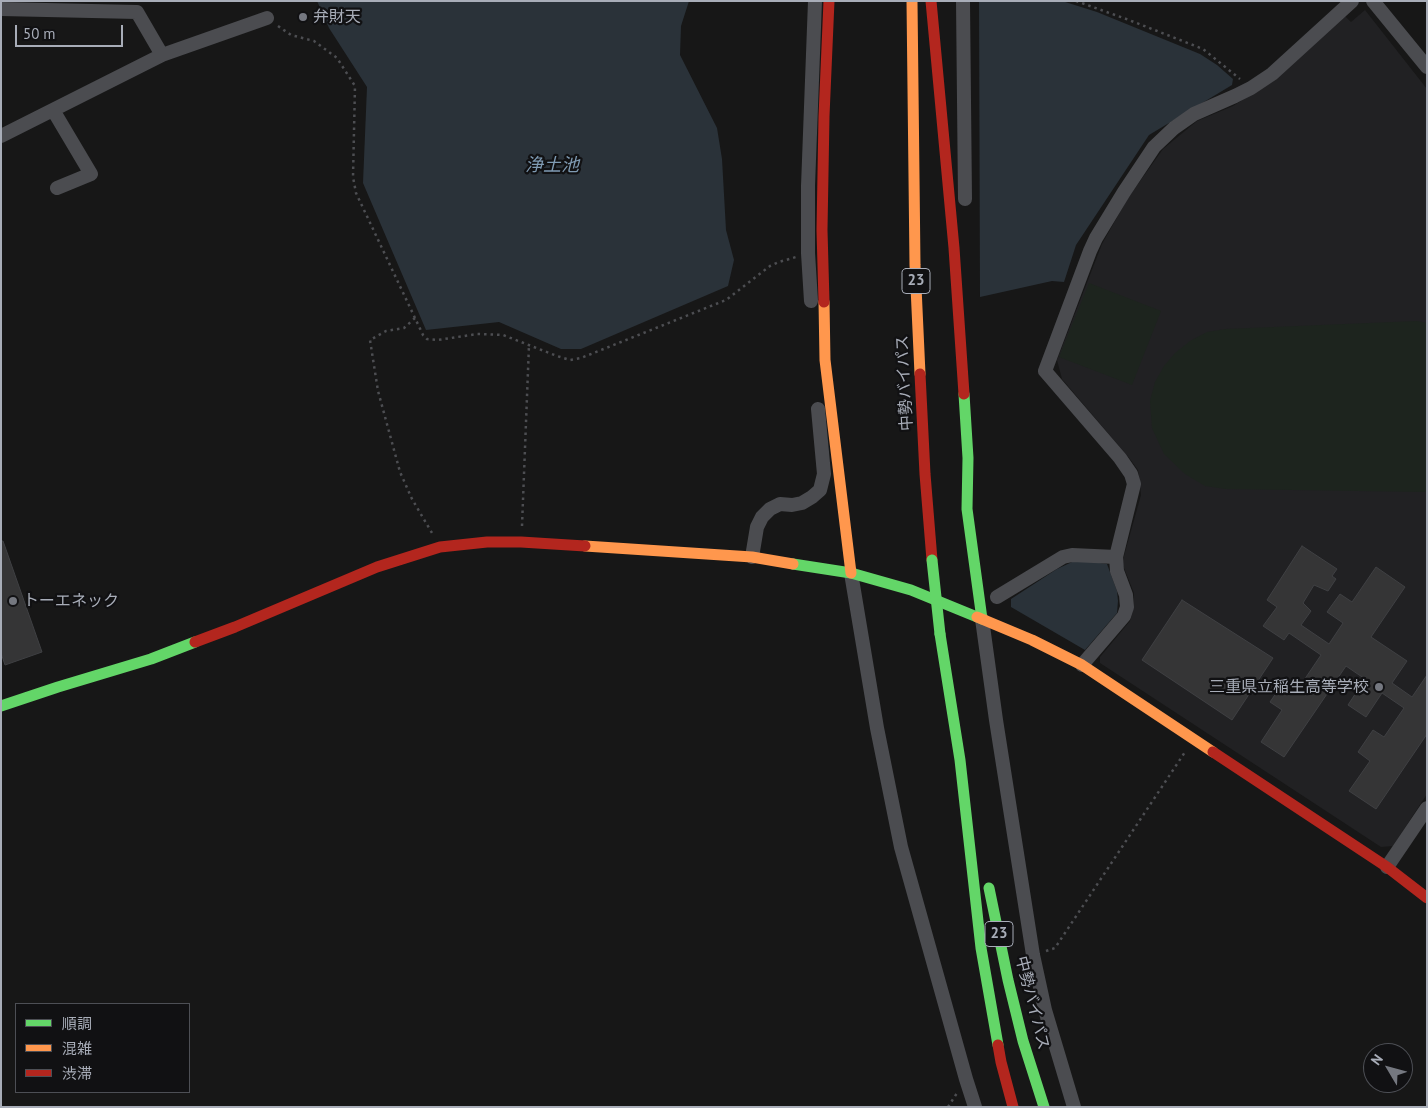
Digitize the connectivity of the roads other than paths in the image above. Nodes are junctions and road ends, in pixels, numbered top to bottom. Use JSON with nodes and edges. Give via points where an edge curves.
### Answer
{"nodes":[{"id":1,"x":815,"y":1,"type":"edge"},
{"id":2,"x":829,"y":1,"type":"edge"},
{"id":3,"x":912,"y":1,"type":"edge"},
{"id":4,"x":931,"y":1,"type":"edge"},
{"id":5,"x":963,"y":1,"type":"edge"},
{"id":6,"x":1352,"y":1,"type":"edge"},
{"id":7,"x":1373,"y":1,"type":"edge"},
{"id":8,"x":1,"y":9,"type":"edge"},
{"id":9,"x":267,"y":18,"type":"road end"},
{"id":10,"x":162,"y":55,"type":"junction"},
{"id":11,"x":1427,"y":67,"type":"edge"},
{"id":12,"x":53,"y":110,"type":"junction"},
{"id":13,"x":1,"y":136,"type":"edge"},
{"id":14,"x":57,"y":188,"type":"dead end"},
{"id":15,"x":965,"y":199,"type":"dead end"},
{"id":16,"x":752,"y":556,"type":"junction"},
{"id":17,"x":1116,"y":557,"type":"junction"},
{"id":18,"x":851,"y":573,"type":"junction"},
{"id":19,"x":997,"y":597,"type":"dead end"},
{"id":20,"x":982,"y":619,"type":"junction"},
{"id":21,"x":1082,"y":665,"type":"junction"},
{"id":22,"x":1,"y":706,"type":"edge"},
{"id":23,"x":960,"y":760,"type":"junction"},
{"id":24,"x":1427,"y":808,"type":"edge"},
{"id":25,"x":1387,"y":867,"type":"junction"},
{"id":26,"x":1427,"y":898,"type":"edge"},
{"id":27,"x":975,"y":1107,"type":"edge"},
{"id":28,"x":1013,"y":1107,"type":"edge"},
{"id":29,"x":1044,"y":1107,"type":"edge"},
{"id":30,"x":1074,"y":1107,"type":"edge"}],
"edges":[{"from":1,"to":16,"type":"street","via":[[808,253],[824,474],[820,490],[812,497],[802,503],[780,504],[762,518],[757,527]]},
{"from":2,"to":18,"type":"main road","via":[[822,230],[825,350]]},
{"from":3,"to":23,"type":"main road","name":"中勢バイパス","number":"23","bridge":true,"via":[[915,265],[925,474],[940,634]]},
{"from":4,"to":20,"type":"main road","via":[[954,248],[968,458],[967,509]]},
{"from":5,"to":15,"type":"street"},
{"from":6,"to":17,"type":"street","via":[[1272,74],[1251,88],[1194,114],[1174,128],[1154,147],[1096,238],[1045,371],[1131,474],[1134,484]]},
{"from":7,"to":11,"type":"street"},
{"from":8,"to":10,"type":"street","via":[[137,12]]},
{"from":9,"to":10,"type":"street"},
{"from":10,"to":12,"type":"street"},
{"from":12,"to":13,"type":"street"},
{"from":12,"to":14,"type":"street","via":[[93,179]]},
{"from":16,"to":18,"type":"main road"},
{"from":16,"to":22,"type":"main road","via":[[521,542],[440,547],[377,567],[151,659]]},
{"from":17,"to":19,"type":"street","via":[[1063,557]]},
{"from":17,"to":21,"type":"street","via":[[1127,607],[1124,616]]},
{"from":18,"to":20,"type":"main road","via":[[911,590]]},
{"from":18,"to":27,"type":"street","via":[[901,847]]},
{"from":20,"to":21,"type":"main road"},
{"from":20,"to":30,"type":"street","via":[[1033,955]]},
{"from":21,"to":25,"type":"main road"},
{"from":23,"to":28,"type":"main road","name":"中勢バイパス","number":"23","via":[[981,948],[1001,1062]]},
{"from":23,"to":29,"type":"main road","name":"中勢バイパス","number":"23","via":[[1008,980]]},
{"from":24,"to":25,"type":"street"},
{"from":25,"to":26,"type":"main road"}]}
